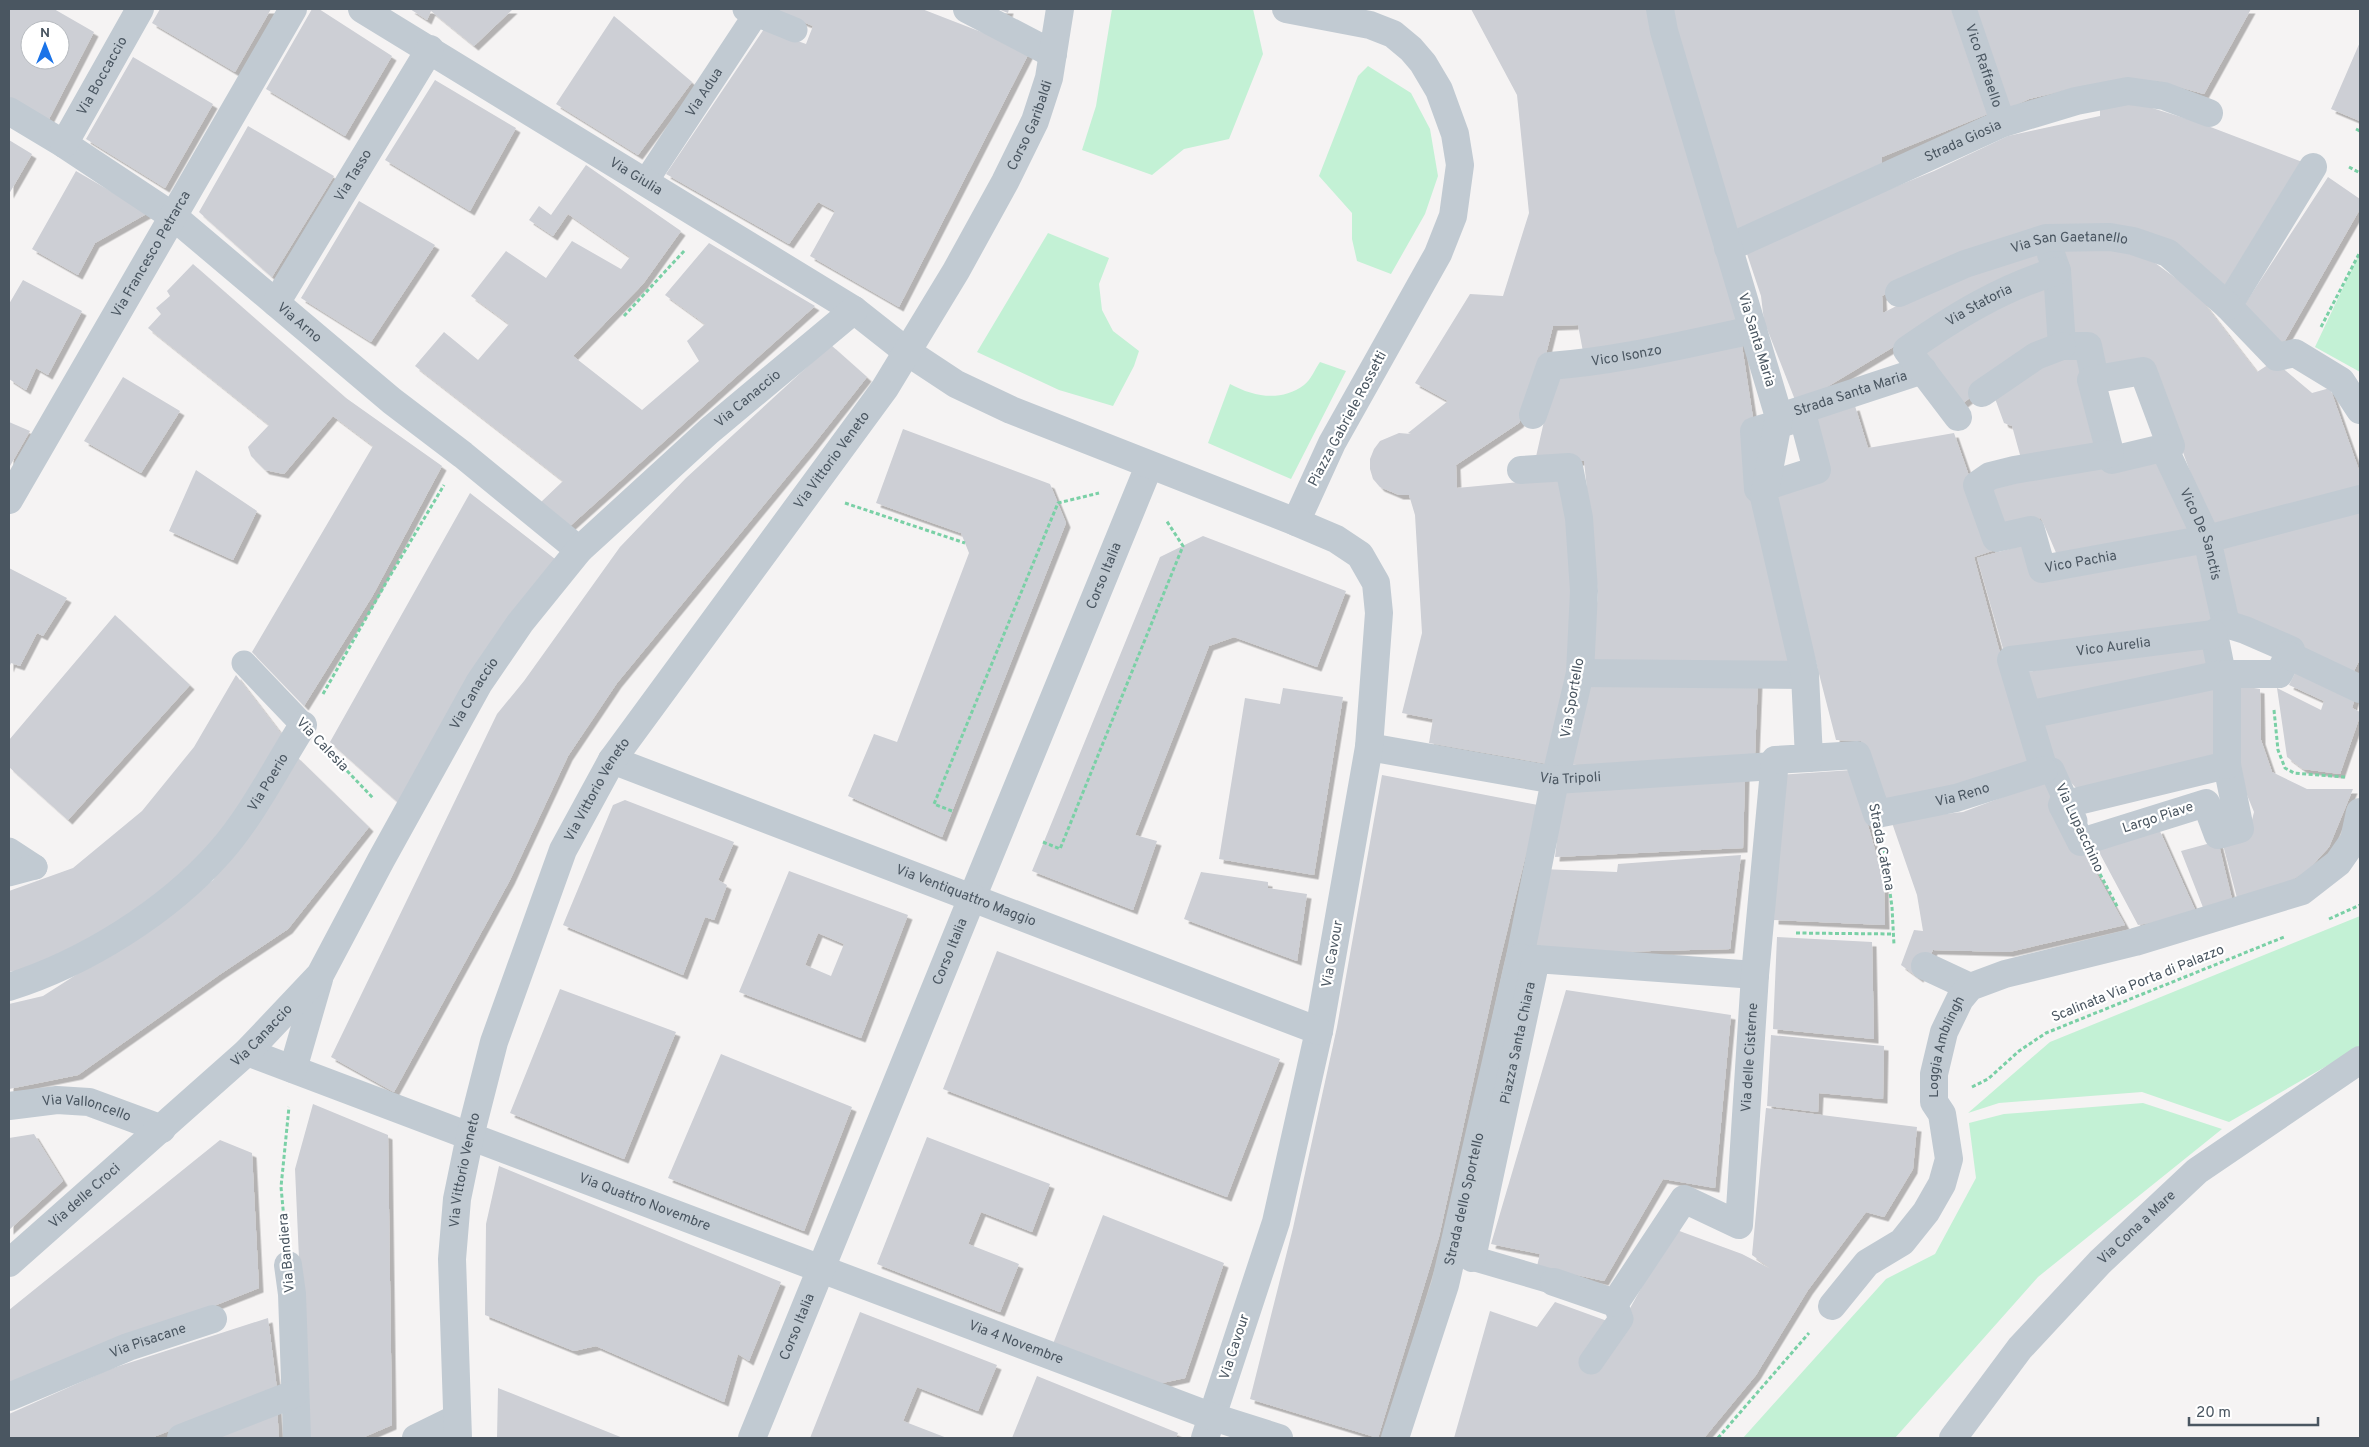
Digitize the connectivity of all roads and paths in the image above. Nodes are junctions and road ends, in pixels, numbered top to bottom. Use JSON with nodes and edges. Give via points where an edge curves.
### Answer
{"nodes":[{"id":1,"x":140,"y":9,"type":"edge"},
{"id":2,"x":294,"y":9,"type":"edge"},
{"id":3,"x":362,"y":9,"type":"edge"},
{"id":4,"x":967,"y":9,"type":"edge"},
{"id":5,"x":1060,"y":9,"type":"edge"},
{"id":6,"x":1286,"y":9,"type":"edge"},
{"id":7,"x":1660,"y":9,"type":"edge"},
{"id":8,"x":1964,"y":9,"type":"edge"},
{"id":9,"x":750,"y":12,"type":"edge"},
{"id":10,"x":1382,"y":19,"type":"edge"},
{"id":11,"x":794,"y":30,"type":"dead end"},
{"id":12,"x":430,"y":49,"type":"junction"},
{"id":13,"x":1053,"y":54,"type":"junction"},
{"id":14,"x":9,"y":111,"type":"edge"},
{"id":15,"x":2209,"y":113,"type":"dead end"},
{"id":16,"x":2003,"y":123,"type":"junction"},
{"id":17,"x":64,"y":144,"type":"junction"},
{"id":18,"x":2313,"y":167,"type":"dead end"},
{"id":19,"x":646,"y":181,"type":"junction"},
{"id":20,"x":174,"y":217,"type":"junction"},
{"id":21,"x":710,"y":221,"type":"junction"},
{"id":22,"x":976,"y":234,"type":"joint"},
{"id":23,"x":2046,"y":238,"type":"junction"},
{"id":24,"x":1728,"y":248,"type":"junction"},
{"id":25,"x":2360,"y":252,"type":"edge"},
{"id":26,"x":2056,"y":271,"type":"junction"},
{"id":27,"x":1899,"y":293,"type":"dead end"},
{"id":28,"x":276,"y":304,"type":"junction"},
{"id":29,"x":2228,"y":306,"type":"junction"},
{"id":30,"x":854,"y":310,"type":"junction"},
{"id":31,"x":624,"y":316,"type":"dead end"},
{"id":32,"x":1753,"y":330,"type":"junction"},
{"id":33,"x":2320,"y":330,"type":"dead end"},
{"id":34,"x":2062,"y":346,"type":"junction"},
{"id":35,"x":906,"y":351,"type":"junction"},
{"id":36,"x":1915,"y":360,"type":"junction"},
{"id":37,"x":2095,"y":379,"type":"junction"},
{"id":38,"x":1982,"y":393,"type":"dead end"},
{"id":39,"x":2360,"y":410,"type":"edge"},
{"id":40,"x":1533,"y":415,"type":"dead end"},
{"id":41,"x":1958,"y":417,"type":"dead end"},
{"id":42,"x":1778,"y":421,"type":"junction"},
{"id":43,"x":2164,"y":448,"type":"junction"},
{"id":44,"x":2110,"y":454,"type":"junction"},
{"id":45,"x":1149,"y":466,"type":"junction"},
{"id":46,"x":1521,"y":470,"type":"dead end"},
{"id":47,"x":1766,"y":486,"type":"junction"},
{"id":48,"x":809,"y":491,"type":"junction"},
{"id":49,"x":440,"y":493,"type":"dead end"},
{"id":50,"x":1096,"y":493,"type":"dead end"},
{"id":51,"x":2360,"y":499,"type":"edge"},
{"id":52,"x":9,"y":500,"type":"edge"},
{"id":53,"x":1162,"y":513,"type":"dead end"},
{"id":54,"x":1296,"y":522,"type":"junction"},
{"id":55,"x":2208,"y":539,"type":"junction"},
{"id":56,"x":965,"y":543,"type":"dead end"},
{"id":57,"x":579,"y":550,"type":"junction"},
{"id":58,"x":2220,"y":629,"type":"junction"},
{"id":59,"x":2011,"y":660,"type":"joint"},
{"id":60,"x":244,"y":663,"type":"dead end"},
{"id":61,"x":2278,"y":664,"type":"junction"},
{"id":62,"x":1580,"y":672,"type":"junction"},
{"id":63,"x":2225,"y":674,"type":"junction"},
{"id":64,"x":1804,"y":675,"type":"junction"},
{"id":65,"x":2360,"y":689,"type":"edge"},
{"id":66,"x":2028,"y":715,"type":"junction"},
{"id":67,"x":303,"y":725,"type":"junction"},
{"id":68,"x":1369,"y":748,"type":"junction"},
{"id":69,"x":1809,"y":758,"type":"junction"},
{"id":70,"x":612,"y":760,"type":"junction"},
{"id":71,"x":2227,"y":765,"type":"junction"},
{"id":72,"x":1774,"y":766,"type":"junction"},
{"id":73,"x":2044,"y":770,"type":"junction"},
{"id":74,"x":2351,"y":778,"type":"dead end"},
{"id":75,"x":1555,"y":780,"type":"junction"},
{"id":76,"x":2067,"y":805,"type":"junction"},
{"id":77,"x":952,"y":811,"type":"dead end"},
{"id":78,"x":2360,"y":812,"type":"edge"},
{"id":79,"x":1877,"y":814,"type":"junction"},
{"id":80,"x":400,"y":826,"type":"junction"},
{"id":81,"x":1043,"y":842,"type":"dead end"},
{"id":82,"x":2084,"y":842,"type":"junction"},
{"id":83,"x":9,"y":850,"type":"edge"},
{"id":84,"x":9,"y":874,"type":"edge"},
{"id":85,"x":972,"y":898,"type":"junction"},
{"id":86,"x":2360,"y":905,"type":"edge"},
{"id":87,"x":2326,"y":920,"type":"dead end"},
{"id":88,"x":1759,"y":932,"type":"junction"},
{"id":89,"x":1893,"y":934,"type":"junction"},
{"id":90,"x":2290,"y":935,"type":"dead end"},
{"id":91,"x":2135,"y":942,"type":"junction"},
{"id":92,"x":1894,"y":950,"type":"dead end"},
{"id":93,"x":1528,"y":958,"type":"junction"},
{"id":94,"x":1925,"y":966,"type":"dead end"},
{"id":95,"x":320,"y":974,"type":"junction"},
{"id":96,"x":1755,"y":975,"type":"junction"},
{"id":97,"x":9,"y":987,"type":"edge"},
{"id":98,"x":1970,"y":987,"type":"junction"},
{"id":99,"x":1319,"y":1031,"type":"junction"},
{"id":100,"x":247,"y":1052,"type":"junction"},
{"id":101,"x":2360,"y":1060,"type":"edge"},
{"id":102,"x":293,"y":1069,"type":"junction"},
{"id":103,"x":9,"y":1106,"type":"edge"},
{"id":104,"x":1942,"y":1114,"type":"junction"},
{"id":105,"x":162,"y":1130,"type":"junction"},
{"id":106,"x":470,"y":1136,"type":"junction"},
{"id":107,"x":1472,"y":1258,"type":"joint"},
{"id":108,"x":9,"y":1263,"type":"edge"},
{"id":109,"x":288,"y":1265,"type":"joint"},
{"id":110,"x":820,"y":1268,"type":"junction"},
{"id":111,"x":1554,"y":1282,"type":"joint"},
{"id":112,"x":1615,"y":1303,"type":"junction"},
{"id":113,"x":1832,"y":1306,"type":"joint"},
{"id":114,"x":214,"y":1319,"type":"dead end"},
{"id":115,"x":1591,"y":1362,"type":"dead end"},
{"id":116,"x":294,"y":1394,"type":"junction"},
{"id":117,"x":9,"y":1397,"type":"edge"},
{"id":118,"x":458,"y":1428,"type":"edge"},
{"id":119,"x":1209,"y":1428,"type":"edge"},
{"id":120,"x":1238,"y":1432,"type":"edge"},
{"id":121,"x":181,"y":1438,"type":"edge"},
{"id":122,"x":297,"y":1438,"type":"edge"},
{"id":123,"x":416,"y":1438,"type":"edge"},
{"id":124,"x":752,"y":1438,"type":"edge"},
{"id":125,"x":1279,"y":1438,"type":"edge"},
{"id":126,"x":1395,"y":1438,"type":"edge"},
{"id":127,"x":1718,"y":1438,"type":"edge"},
{"id":128,"x":1953,"y":1438,"type":"edge"}],
"edges":[{"from":1,"to":17,"type":"street","name":"Via Boccaccio"},
{"from":2,"to":20,"type":"street","name":"Via Francesco Petrarca"},
{"from":3,"to":12,"type":"street","name":"Via Giulia"},
{"from":4,"to":13,"type":"street"},
{"from":5,"to":13,"type":"street","name":"Corso Garibaldi"},
{"from":6,"to":10,"type":"street","name":"Piazza Gabriele Rossetti","via":[[1347,19]]},
{"from":7,"to":24,"type":"street","name":"Via Santa Maria"},
{"from":8,"to":16,"type":"lane","name":"Vico Raffaello"},
{"from":9,"to":11,"type":"lane"},
{"from":9,"to":19,"type":"lane","name":"Via Adua"},
{"from":10,"to":54,"type":"street","name":"Piazza Gabriele Rossetti","via":[[1423,63],[1439,90],[1455,134],[1460,165],[1457,194],[1453,216],[1438,254],[1332,443]]},
{"from":12,"to":19,"type":"street","name":"Via Giulia"},
{"from":12,"to":28,"type":"street","name":"Via Tasso"},
{"from":13,"to":22,"type":"street","name":"Corso Garibaldi","via":[[1035,121]]},
{"from":14,"to":17,"type":"street","name":"Via Arno"},
{"from":15,"to":16,"type":"street","name":"Strada Giosia","via":[[2164,96],[2128,91],[2076,101]]},
{"from":16,"to":24,"type":"street","name":"Strada Giosia"},
{"from":17,"to":20,"type":"street","name":"Via Arno"},
{"from":18,"to":29,"type":"street"},
{"from":19,"to":21,"type":"street","name":"Via Giulia"},
{"from":20,"to":28,"type":"street","name":"Via Arno"},
{"from":20,"to":52,"type":"street","name":"Via Francesco Petrarca"},
{"from":21,"to":30,"type":"street","name":"Via Giulia"},
{"from":21,"to":31,"type":"path"},
{"from":22,"to":35,"type":"street","name":"Via Vittorio Veneto"},
{"from":23,"to":26,"type":"street"},
{"from":23,"to":27,"type":"street","name":"Via San Gaetanello","via":[[1964,264]]},
{"from":23,"to":29,"type":"street","name":"Via San Gaetanello","via":[[2110,237],[2168,254]]},
{"from":24,"to":32,"type":"street","name":"Via Santa Maria"},
{"from":25,"to":33,"type":"path"},
{"from":26,"to":34,"type":"street"},
{"from":26,"to":36,"type":"street","name":"Via Statoria","via":[[1999,292],[1950,319]]},
{"from":28,"to":57,"type":"street","name":"Via Arno"},
{"from":29,"to":39,"type":"street","name":"Via San Gaetanello","via":[[2277,357],[2295,353],[2341,381]]},
{"from":30,"to":35,"type":"street","name":"Via Giulia"},
{"from":30,"to":57,"type":"street","name":"Via Canaccio","via":[[709,431]]},
{"from":32,"to":40,"type":"street","name":"Vico Isonzo","via":[[1642,353],[1550,366]]},
{"from":32,"to":42,"type":"street","name":"Via Santa Maria"},
{"from":34,"to":37,"type":"street","via":[[2088,346]]},
{"from":34,"to":38,"type":"street","via":[[2036,356]]},
{"from":35,"to":45,"type":"street","via":[[956,384]]},
{"from":35,"to":48,"type":"street","name":"Via Vittorio Veneto","via":[[885,388]]},
{"from":36,"to":41,"type":"street"},
{"from":36,"to":42,"type":"street","name":"Strada Santa Maria"},
{"from":37,"to":43,"type":"street","via":[[2143,371],[2171,446]]},
{"from":37,"to":44,"type":"street","via":[[2091,380]]},
{"from":42,"to":47,"type":"street","name":"Via Santa Maria"},
{"from":42,"to":47,"type":"street","via":[[1803,417],[1817,470]]},
{"from":43,"to":44,"type":"street","via":[[2112,460]]},
{"from":43,"to":55,"type":"street","name":"Vico De Sanctis"},
{"from":44,"to":55,"type":"street","name":"Vico Pachia","via":[[1990,476],[1977,486],[1996,538],[2031,530],[2042,569]]},
{"from":45,"to":54,"type":"street"},
{"from":45,"to":85,"type":"street","name":"Corso Italia"},
{"from":46,"to":62,"type":"street","name":"Via Sportello","via":[[1568,467],[1579,518],[1583,582]]},
{"from":47,"to":64,"type":"street","name":"Via Santa Maria","via":[[1764,497]]},
{"from":48,"to":56,"type":"path"},
{"from":48,"to":70,"type":"street","name":"Via Vittorio Veneto"},
{"from":49,"to":67,"type":"path"},
{"from":50,"to":77,"type":"path","via":[[1058,503],[934,804]]},
{"from":51,"to":55,"type":"street"},
{"from":53,"to":81,"type":"path","via":[[1183,546],[1060,849]]},
{"from":54,"to":68,"type":"street","name":"Via Cavour","via":[[1336,539],[1360,556],[1376,583],[1379,613]]},
{"from":55,"to":58,"type":"street","name":"Vico De Sanctis"},
{"from":57,"to":80,"type":"street","name":"Via Canaccio","via":[[520,623],[479,683]]},
{"from":58,"to":59,"type":"street","name":"Vico Aurelia"},
{"from":58,"to":61,"type":"street","via":[[2291,650]]},
{"from":58,"to":63,"type":"street","name":"Vico De Sanctis"},
{"from":59,"to":66,"type":"street","name":"Via Lupacchino"},
{"from":60,"to":67,"type":"lane","name":"Via Calesia"},
{"from":61,"to":63,"type":"street"},
{"from":61,"to":65,"type":"street"},
{"from":61,"to":74,"type":"path","via":[[2278,750],[2284,768],[2294,773]]},
{"from":62,"to":64,"type":"street"},
{"from":62,"to":75,"type":"street","name":"Via Sportello"},
{"from":63,"to":66,"type":"street"},
{"from":63,"to":71,"type":"street","name":"Vico De Sanctis"},
{"from":64,"to":69,"type":"street"},
{"from":66,"to":73,"type":"street","name":"Via Lupacchino"},
{"from":67,"to":80,"type":"path","name":"Via Calesia"},
{"from":67,"to":97,"type":"street","name":"Via Poerio","via":[[226,844],[193,879],[142,920],[68,964]]},
{"from":68,"to":75,"type":"street","name":"Via Tripoli"},
{"from":68,"to":99,"type":"street","name":"Via Cavour"},
{"from":69,"to":72,"type":"street","via":[[1775,760]]},
{"from":69,"to":79,"type":"street","name":"Strada Catena","via":[[1857,755]]},
{"from":70,"to":85,"type":"street","name":"Via Ventiquattro Maggio"},
{"from":70,"to":106,"type":"street","name":"Via Vittorio Veneto","via":[[563,850],[494,1042]]},
{"from":71,"to":76,"type":"street"},
{"from":71,"to":82,"type":"street","name":"Largo Piave","via":[[2240,829],[2218,835],[2206,803]]},
{"from":72,"to":75,"type":"street","name":"Via Tripoli"},
{"from":72,"to":88,"type":"street","name":"Via delle Cisterne"},
{"from":73,"to":76,"type":"lane","name":"Via Lupacchino","via":[[2052,770]]},
{"from":73,"to":79,"type":"street","name":"Via Reno","via":[[1956,798]]},
{"from":75,"to":93,"type":"street","name":"Via Sportello"},
{"from":76,"to":82,"type":"street","via":[[2062,805]]},
{"from":78,"to":91,"type":"street","name":"Loggia Amblingh","via":[[2354,840],[2338,863],[2302,891]]},
{"from":79,"to":89,"type":"path","name":"Strada Catena","via":[[1887,867]]},
{"from":80,"to":95,"type":"street","name":"Via Canaccio"},
{"from":82,"to":91,"type":"path","name":"Via Lupacchino"},
{"from":83,"to":84,"type":"lane","via":[[35,867]]},
{"from":85,"to":99,"type":"street","name":"Via Ventiquattro Maggio"},
{"from":85,"to":110,"type":"street","name":"Corso Italia"},
{"from":86,"to":87,"type":"path"},
{"from":88,"to":89,"type":"path"},
{"from":88,"to":96,"type":"street","name":"Via delle Cisterne"},
{"from":89,"to":92,"type":"path","name":"Strada Catena"},
{"from":90,"to":104,"type":"path","name":"Scalinata Via Porta di Palazzo","via":[[2046,1033],[2019,1051],[1988,1079],[1968,1088]]},
{"from":91,"to":98,"type":"street","name":"Loggia Amblingh","via":[[2006,974]]},
{"from":93,"to":96,"type":"street"},
{"from":93,"to":107,"type":"street","name":"Piazza Santa Chiara"},
{"from":93,"to":126,"type":"street","name":"Strada dello Sportello","via":[[1445,1285]]},
{"from":94,"to":98,"type":"street"},
{"from":95,"to":100,"type":"street","name":"Via Canaccio"},
{"from":95,"to":102,"type":"street"},
{"from":96,"to":112,"type":"street","name":"Via delle Cisterne","via":[[1739,1225],[1684,1199]]},
{"from":98,"to":104,"type":"street","name":"Loggia Amblingh","via":[[1954,1009],[1940,1046],[1934,1074],[1934,1102]]},
{"from":99,"to":119,"type":"street","name":"Via Cavour","via":[[1276,1222]]},
{"from":100,"to":102,"type":"street","name":"Via Quattro Novembre"},
{"from":100,"to":105,"type":"street","name":"Via Canaccio"},
{"from":101,"to":128,"type":"street","name":"Via Cona a Mare","via":[[2197,1171],[2100,1262],[2020,1348]]},
{"from":102,"to":106,"type":"street","name":"Via Quattro Novembre"},
{"from":102,"to":109,"type":"path","name":"Via Bandiera","via":[[281,1186]]},
{"from":103,"to":105,"type":"street","name":"Via Valloncello","via":[[57,1100],[89,1102]]},
{"from":104,"to":113,"type":"street","name":"Loggia Amblingh","via":[[1949,1159],[1942,1184],[1926,1212],[1902,1242],[1867,1263]]},
{"from":105,"to":108,"type":"street","name":"Via delle Croci"},
{"from":106,"to":110,"type":"street","name":"Via Quattro Novembre"},
{"from":106,"to":118,"type":"street","name":"Via Vittorio Veneto","via":[[457,1199],[452,1259]]},
{"from":107,"to":111,"type":"lane","name":"Piazza Santa Chiara"},
{"from":109,"to":116,"type":"street","name":"Via Bandiera","via":[[292,1294]]},
{"from":110,"to":119,"type":"street","name":"Via 4 Novembre"},
{"from":110,"to":124,"type":"street","name":"Corso Italia"},
{"from":111,"to":112,"type":"street"},
{"from":112,"to":115,"type":"lane","via":[[1621,1319]]},
{"from":113,"to":127,"type":"path"},
{"from":114,"to":117,"type":"street","name":"Via Pisacane","via":[[128,1347]]},
{"from":116,"to":121,"type":"street"},
{"from":116,"to":122,"type":"street","name":"Via Bandiera"},
{"from":118,"to":123,"type":"street"},
{"from":119,"to":120,"type":"street","name":"Via 4 Novembre"},
{"from":120,"to":125,"type":"street","name":"Via 4 Novembre"}]}
